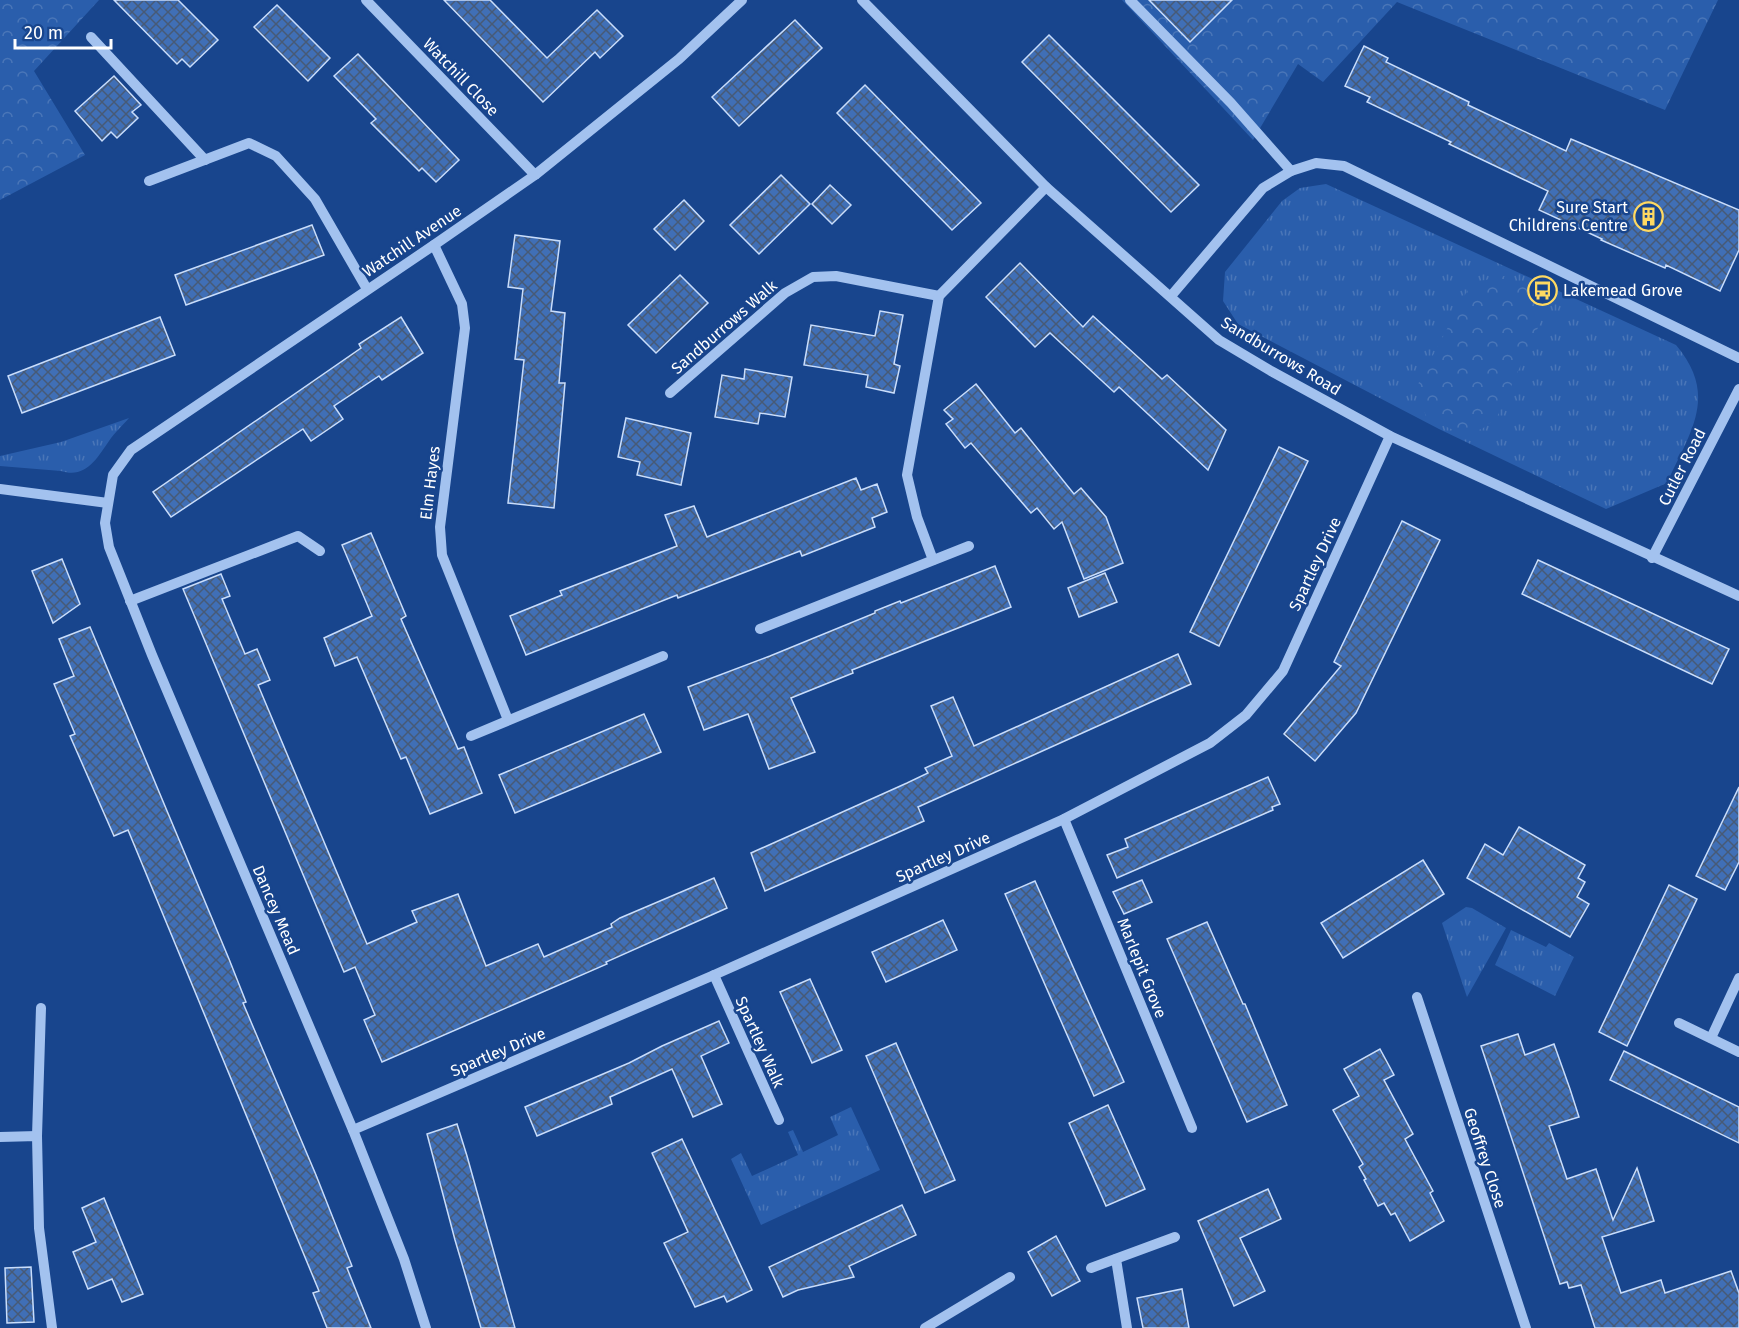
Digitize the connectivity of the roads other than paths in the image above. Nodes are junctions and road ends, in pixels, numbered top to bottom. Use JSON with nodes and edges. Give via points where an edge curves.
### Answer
{"nodes":[{"id":1,"x":366,"y":0,"type":"edge"},
{"id":2,"x":742,"y":0,"type":"edge"},
{"id":3,"x":862,"y":0,"type":"edge"},
{"id":4,"x":1130,"y":0,"type":"edge"},
{"id":5,"x":91,"y":37,"type":"dead end"},
{"id":6,"x":205,"y":160,"type":"junction"},
{"id":7,"x":1291,"y":171,"type":"junction"},
{"id":8,"x":535,"y":175,"type":"junction"},
{"id":9,"x":149,"y":181,"type":"dead end"},
{"id":10,"x":1046,"y":187,"type":"junction"},
{"id":11,"x":434,"y":246,"type":"junction"},
{"id":12,"x":367,"y":289,"type":"junction"},
{"id":13,"x":939,"y":296,"type":"junction"},
{"id":14,"x":1171,"y":296,"type":"junction"},
{"id":15,"x":1739,"y":358,"type":"edge"},
{"id":16,"x":1739,"y":389,"type":"edge"},
{"id":17,"x":670,"y":393,"type":"dead end"},
{"id":18,"x":1390,"y":436,"type":"junction"},
{"id":19,"x":0,"y":489,"type":"edge"},
{"id":20,"x":108,"y":503,"type":"junction"},
{"id":21,"x":969,"y":546,"type":"dead end"},
{"id":22,"x":320,"y":551,"type":"dead end"},
{"id":23,"x":1652,"y":558,"type":"junction"},
{"id":24,"x":933,"y":560,"type":"junction"},
{"id":25,"x":1739,"y":597,"type":"edge"},
{"id":26,"x":130,"y":601,"type":"junction"},
{"id":27,"x":760,"y":629,"type":"dead end"},
{"id":28,"x":663,"y":656,"type":"dead end"},
{"id":29,"x":508,"y":720,"type":"junction"},
{"id":30,"x":471,"y":736,"type":"dead end"},
{"id":31,"x":1064,"y":819,"type":"junction"},
{"id":32,"x":714,"y":975,"type":"junction"},
{"id":33,"x":1739,"y":978,"type":"edge"},
{"id":34,"x":1417,"y":997,"type":"dead end"},
{"id":35,"x":41,"y":1008,"type":"dead end"},
{"id":36,"x":1679,"y":1023,"type":"dead end"},
{"id":37,"x":1711,"y":1038,"type":"junction"},
{"id":38,"x":1739,"y":1052,"type":"edge"},
{"id":39,"x":779,"y":1120,"type":"dead end"},
{"id":40,"x":1192,"y":1128,"type":"dead end"},
{"id":41,"x":352,"y":1130,"type":"junction"},
{"id":42,"x":37,"y":1136,"type":"junction"},
{"id":43,"x":0,"y":1137,"type":"edge"},
{"id":44,"x":1175,"y":1237,"type":"dead end"},
{"id":45,"x":1116,"y":1259,"type":"junction"},
{"id":46,"x":1091,"y":1268,"type":"dead end"},
{"id":47,"x":1010,"y":1277,"type":"dead end"},
{"id":48,"x":52,"y":1328,"type":"edge"},
{"id":49,"x":426,"y":1328,"type":"edge"},
{"id":50,"x":925,"y":1328,"type":"edge"},
{"id":51,"x":1127,"y":1328,"type":"edge"},
{"id":52,"x":1526,"y":1328,"type":"edge"}],
"edges":[{"from":1,"to":8,"type":"street","name":"Watchill Close"},
{"from":2,"to":8,"type":"street","name":"Watchill Avenue","via":[[679,59]]},
{"from":3,"to":10,"type":"street","name":"Sandburrows Road"},
{"from":4,"to":7,"type":"street","via":[[1232,103]]},
{"from":5,"to":6,"type":"street"},
{"from":6,"to":9,"type":"street"},
{"from":6,"to":12,"type":"street","via":[[249,144],[276,156],[315,199]]},
{"from":7,"to":14,"type":"street","via":[[1263,188]]},
{"from":7,"to":15,"type":"street","via":[[1316,163],[1344,166]]},
{"from":8,"to":11,"type":"street","name":"Watchill Avenue"},
{"from":10,"to":13,"type":"street"},
{"from":10,"to":14,"type":"street","name":"Sandburrows Road"},
{"from":11,"to":12,"type":"street","name":"Watchill Avenue"},
{"from":11,"to":29,"type":"street","name":"Elm Hayes","via":[[462,304],[465,328],[440,527],[442,555]]},
{"from":12,"to":20,"type":"street","name":"Watchill Avenue","via":[[131,450],[113,475]]},
{"from":13,"to":17,"type":"street","name":"Sandburrows Walk","via":[[836,276],[813,277],[785,292]]},
{"from":13,"to":24,"type":"street","via":[[907,476],[916,517]]},
{"from":14,"to":18,"type":"street","name":"Sandburrows Road","via":[[1219,340]]},
{"from":16,"to":23,"type":"street","name":"Cutler Road"},
{"from":18,"to":23,"type":"street","name":"Sandburrows Road"},
{"from":18,"to":31,"type":"street","name":"Spartley Drive","via":[[1282,671],[1246,715],[1209,743]]},
{"from":19,"to":20,"type":"street"},
{"from":20,"to":26,"type":"street","name":"Dancey Mead","via":[[105,523],[109,548]]},
{"from":21,"to":24,"type":"street"},
{"from":22,"to":26,"type":"street","via":[[298,536]]},
{"from":23,"to":25,"type":"street","name":"Sandburrows Road"},
{"from":24,"to":27,"type":"street"},
{"from":26,"to":41,"type":"street","name":"Dancey Mead"},
{"from":28,"to":29,"type":"street"},
{"from":29,"to":30,"type":"street"},
{"from":31,"to":32,"type":"street","name":"Spartley Drive"},
{"from":31,"to":40,"type":"street","name":"Marlepit Grove"},
{"from":32,"to":39,"type":"street","name":"Spartley Walk"},
{"from":32,"to":41,"type":"street","name":"Spartley Drive"},
{"from":33,"to":37,"type":"street"},
{"from":34,"to":52,"type":"street","name":"Geoffrey Close"},
{"from":35,"to":42,"type":"street"},
{"from":36,"to":37,"type":"street"},
{"from":37,"to":38,"type":"street"},
{"from":41,"to":49,"type":"street","name":"Dancey Mead","via":[[404,1259]]},
{"from":42,"to":43,"type":"street"},
{"from":42,"to":48,"type":"street","via":[[39,1228]]},
{"from":44,"to":45,"type":"street"},
{"from":45,"to":46,"type":"street"},
{"from":45,"to":51,"type":"street"},
{"from":47,"to":50,"type":"street"}]}
